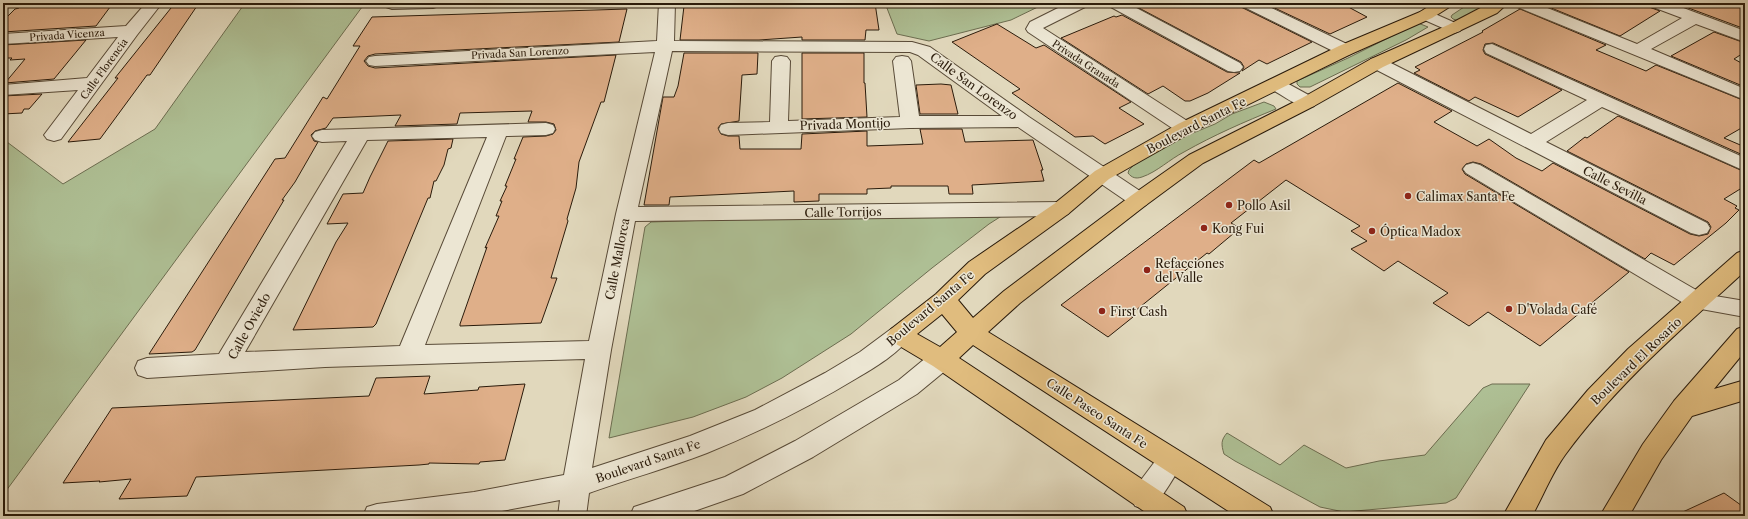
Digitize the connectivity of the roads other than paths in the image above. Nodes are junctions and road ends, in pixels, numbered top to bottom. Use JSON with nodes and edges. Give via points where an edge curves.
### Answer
{"nodes":[{"id":1,"x":154,"y":3,"type":"edge"},
{"id":2,"x":433,"y":3,"type":"edge"},
{"id":3,"x":667,"y":3,"type":"edge"},
{"id":4,"x":1081,"y":3,"type":"edge"},
{"id":5,"x":1115,"y":3,"type":"edge"},
{"id":6,"x":1248,"y":3,"type":"edge"},
{"id":7,"x":1444,"y":3,"type":"edge"},
{"id":8,"x":1500,"y":3,"type":"edge"},
{"id":9,"x":1521,"y":3,"type":"edge"},
{"id":10,"x":1656,"y":3,"type":"edge"},
{"id":11,"x":392,"y":4,"type":"dead end"},
{"id":12,"x":1426,"y":15,"type":"junction"},
{"id":13,"x":1694,"y":18,"type":"junction"},
{"id":14,"x":1454,"y":28,"type":"junction"},
{"id":15,"x":131,"y":31,"type":"junction"},
{"id":16,"x":1745,"y":37,"type":"edge"},
{"id":17,"x":3,"y":39,"type":"edge"},
{"id":18,"x":665,"y":46,"type":"junction"},
{"id":19,"x":1492,"y":49,"type":"dead end"},
{"id":20,"x":1345,"y":50,"type":"junction"},
{"id":21,"x":1638,"y":50,"type":"junction"},
{"id":22,"x":375,"y":61,"type":"dead end"},
{"id":23,"x":781,"y":61,"type":"dead end"},
{"id":24,"x":902,"y":61,"type":"dead end"},
{"id":25,"x":1377,"y":63,"type":"junction"},
{"id":26,"x":1234,"y":67,"type":"dead end"},
{"id":27,"x":94,"y":83,"type":"junction"},
{"id":28,"x":1277,"y":85,"type":"junction"},
{"id":29,"x":3,"y":90,"type":"edge"},
{"id":30,"x":1745,"y":95,"type":"edge"},
{"id":31,"x":1600,"y":100,"type":"junction"},
{"id":32,"x":1308,"y":102,"type":"junction"},
{"id":33,"x":1022,"y":121,"type":"junction"},
{"id":34,"x":910,"y":122,"type":"junction"},
{"id":35,"x":779,"y":126,"type":"junction"},
{"id":36,"x":1185,"y":128,"type":"junction"},
{"id":37,"x":546,"y":129,"type":"dead end"},
{"id":38,"x":728,"y":129,"type":"dead end"},
{"id":39,"x":499,"y":130,"type":"junction"},
{"id":40,"x":361,"y":134,"type":"junction"},
{"id":41,"x":54,"y":135,"type":"dead end"},
{"id":42,"x":322,"y":136,"type":"dead end"},
{"id":43,"x":1532,"y":142,"type":"junction"},
{"id":44,"x":1745,"y":165,"type":"edge"},
{"id":45,"x":1473,"y":169,"type":"dead end"},
{"id":46,"x":1102,"y":175,"type":"junction"},
{"id":47,"x":1139,"y":200,"type":"junction"},
{"id":48,"x":1061,"y":209,"type":"junction"},
{"id":49,"x":626,"y":214,"type":"junction"},
{"id":50,"x":1699,"y":228,"type":"dead end"},
{"id":51,"x":1745,"y":258,"type":"edge"},
{"id":52,"x":944,"y":300,"type":"junction"},
{"id":53,"x":1698,"y":301,"type":"junction"},
{"id":54,"x":1745,"y":309,"type":"edge"},
{"id":55,"x":972,"y":333,"type":"junction"},
{"id":56,"x":899,"y":335,"type":"junction"},
{"id":57,"x":1745,"y":335,"type":"edge"},
{"id":58,"x":599,"y":350,"type":"junction"},
{"id":59,"x":409,"y":354,"type":"junction"},
{"id":60,"x":942,"y":359,"type":"junction"},
{"id":61,"x":227,"y":362,"type":"junction"},
{"id":62,"x":147,"y":368,"type":"dead end"},
{"id":63,"x":1745,"y":390,"type":"edge"},
{"id":64,"x":1683,"y":408,"type":"junction"},
{"id":65,"x":1171,"y":460,"type":"junction"},
{"id":66,"x":576,"y":485,"type":"junction"},
{"id":67,"x":1145,"y":497,"type":"junction"},
{"id":68,"x":377,"y":516,"type":"edge"},
{"id":69,"x":572,"y":516,"type":"edge"},
{"id":70,"x":644,"y":516,"type":"edge"},
{"id":71,"x":1174,"y":516,"type":"edge"},
{"id":72,"x":1260,"y":516,"type":"edge"},
{"id":73,"x":1517,"y":516,"type":"edge"},
{"id":74,"x":1614,"y":516,"type":"edge"}],
"edges":[{"from":1,"to":15,"type":"street","name":"Calle Florencia"},
{"from":2,"to":11,"type":"street"},
{"from":3,"to":18,"type":"street","name":"Calle Mallorca"},
{"from":4,"to":36,"type":"street","name":"Privada Granada","via":[[1036,25],[1034,29]]},
{"from":5,"to":26,"type":"street"},
{"from":6,"to":20,"type":"street"},
{"from":7,"to":12,"type":"main road","name":"Boulevard Santa Fe"},
{"from":8,"to":14,"type":"main road"},
{"from":9,"to":21,"type":"street"},
{"from":10,"to":13,"type":"street"},
{"from":12,"to":14,"type":"street"},
{"from":12,"to":20,"type":"main road","name":"Boulevard Santa Fe"},
{"from":13,"to":16,"type":"street"},
{"from":13,"to":21,"type":"street"},
{"from":14,"to":25,"type":"main road"},
{"from":15,"to":17,"type":"street","name":"Privada Vicenza"},
{"from":15,"to":27,"type":"street","name":"Calle Florencia"},
{"from":18,"to":22,"type":"street","name":"Privada San Lorenzo"},
{"from":18,"to":33,"type":"street","name":"Calle San Lorenzo","via":[[912,47],[924,51]]},
{"from":18,"to":49,"type":"street","name":"Calle Mallorca"},
{"from":19,"to":31,"type":"street"},
{"from":20,"to":28,"type":"main road","name":"Boulevard Santa Fe"},
{"from":21,"to":30,"type":"street"},
{"from":23,"to":35,"type":"street"},
{"from":24,"to":34,"type":"street"},
{"from":25,"to":32,"type":"main road"},
{"from":25,"to":43,"type":"street","name":"Calle Sevilla"},
{"from":27,"to":29,"type":"street"},
{"from":27,"to":41,"type":"street","name":"Calle Florencia"},
{"from":28,"to":32,"type":"street"},
{"from":28,"to":36,"type":"main road","name":"Boulevard Santa Fe"},
{"from":31,"to":43,"type":"street"},
{"from":31,"to":44,"type":"street"},
{"from":32,"to":47,"type":"main road","via":[[1196,159]]},
{"from":33,"to":34,"type":"street","name":"Privada Montijo"},
{"from":33,"to":46,"type":"street","name":"Calle San Lorenzo"},
{"from":34,"to":35,"type":"street","name":"Privada Montijo"},
{"from":35,"to":38,"type":"street","name":"Privada Montijo"},
{"from":36,"to":46,"type":"main road","name":"Boulevard Santa Fe"},
{"from":37,"to":39,"type":"street"},
{"from":39,"to":40,"type":"street"},
{"from":39,"to":59,"type":"street"},
{"from":40,"to":42,"type":"street"},
{"from":40,"to":61,"type":"street","name":"Calle Oviedo"},
{"from":43,"to":50,"type":"street","name":"Calle Sevilla"},
{"from":45,"to":53,"type":"street"},
{"from":46,"to":47,"type":"street","name":"Calle San Lorenzo"},
{"from":46,"to":48,"type":"main road","name":"Boulevard Santa Fe"},
{"from":47,"to":55,"type":"main road","via":[[1012,297]]},
{"from":48,"to":49,"type":"street","name":"Calle Torrijos"},
{"from":48,"to":52,"type":"main road","name":"Boulevard Santa Fe","via":[[977,268]]},
{"from":49,"to":58,"type":"street","name":"Calle Mallorca"},
{"from":51,"to":53,"type":"main road","name":"Boulevard El Rosario"},
{"from":52,"to":55,"type":"main road","name":"Calle Paseo Santa Fe"},
{"from":52,"to":56,"type":"main road","name":"Boulevard Santa Fe"},
{"from":53,"to":54,"type":"street"},
{"from":53,"to":73,"type":"main road","name":"Boulevard El Rosario","via":[[1637,356],[1597,397],[1555,448]]},
{"from":55,"to":60,"type":"main road"},
{"from":55,"to":65,"type":"main road","name":"Calle Paseo Santa Fe"},
{"from":56,"to":60,"type":"main road"},
{"from":56,"to":66,"type":"street","name":"Boulevard Santa Fe","via":[[869,359],[764,417],[697,445]]},
{"from":57,"to":64,"type":"main road"},
{"from":58,"to":59,"type":"street","name":"Calle Oviedo"},
{"from":58,"to":66,"type":"street","name":"Calle Mallorca"},
{"from":59,"to":61,"type":"street","name":"Calle Oviedo"},
{"from":60,"to":67,"type":"main road"},
{"from":60,"to":70,"type":"street","via":[[908,386],[804,449],[733,486]]},
{"from":61,"to":62,"type":"street"},
{"from":63,"to":64,"type":"main road"},
{"from":64,"to":74,"type":"main road","via":[[1652,452]]},
{"from":65,"to":67,"type":"street"},
{"from":65,"to":72,"type":"main road","name":"Calle Paseo Santa Fe"},
{"from":66,"to":68,"type":"street","name":"Boulevard Santa Fe","via":[[474,504]]},
{"from":66,"to":69,"type":"street","name":"Calle Mallorca"},
{"from":67,"to":71,"type":"main road"}]}
